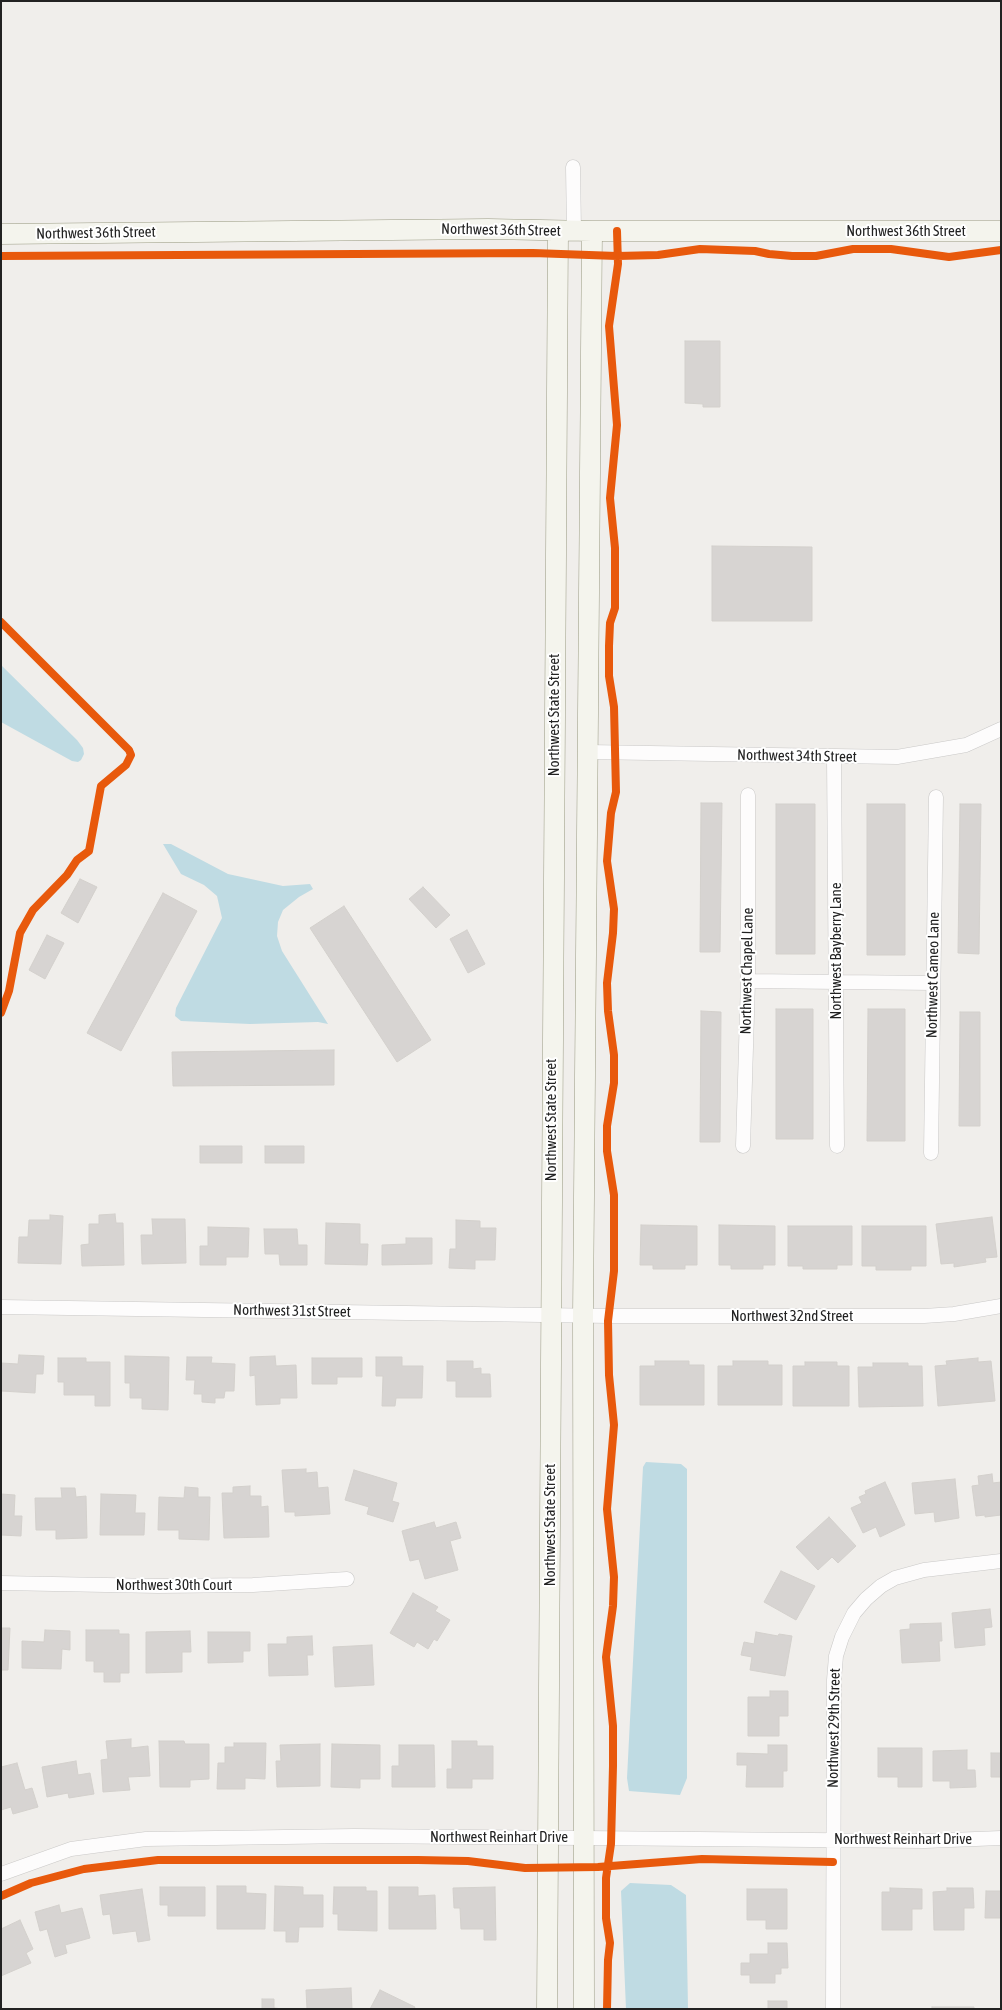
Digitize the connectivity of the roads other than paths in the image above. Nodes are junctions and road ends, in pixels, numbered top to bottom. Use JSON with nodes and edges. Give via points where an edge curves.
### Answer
{"nodes":[{"id":1,"x":573,"y":167,"type":"dead end"},
{"id":2,"x":575,"y":231,"type":"junction"},
{"id":3,"x":1001,"y":231,"type":"edge"},
{"id":4,"x":1,"y":234,"type":"edge"},
{"id":5,"x":1001,"y":730,"type":"edge"},
{"id":6,"x":588,"y":752,"type":"junction"},
{"id":7,"x":834,"y":757,"type":"junction"},
{"id":8,"x":748,"y":795,"type":"dead end"},
{"id":9,"x":936,"y":797,"type":"dead end"},
{"id":10,"x":748,"y":981,"type":"junction"},
{"id":11,"x":836,"y":981,"type":"junction"},
{"id":12,"x":933,"y":983,"type":"junction"},
{"id":13,"x":743,"y":1146,"type":"dead end"},
{"id":14,"x":837,"y":1146,"type":"dead end"},
{"id":15,"x":931,"y":1153,"type":"dead end"},
{"id":16,"x":1001,"y":1306,"type":"edge"},
{"id":17,"x":1,"y":1307,"type":"edge"},
{"id":18,"x":551,"y":1314,"type":"junction"},
{"id":19,"x":583,"y":1316,"type":"junction"},
{"id":20,"x":1001,"y":1561,"type":"edge"},
{"id":21,"x":347,"y":1580,"type":"dead end"},
{"id":22,"x":1,"y":1583,"type":"edge"},
{"id":23,"x":548,"y":1838,"type":"junction"},
{"id":24,"x":584,"y":1838,"type":"junction"},
{"id":25,"x":1001,"y":1838,"type":"edge"},
{"id":26,"x":833,"y":1839,"type":"junction"},
{"id":27,"x":1,"y":1874,"type":"edge"},
{"id":28,"x":547,"y":2009,"type":"edge"},
{"id":29,"x":584,"y":2009,"type":"edge"},
{"id":30,"x":834,"y":2009,"type":"edge"}],
"edges":[{"from":1,"to":2,"type":"street"},
{"from":2,"to":3,"type":"main road","name":"Northwest 36th Street"},
{"from":2,"to":4,"type":"main road","name":"Northwest 36th Street","via":[[478,229]]},
{"from":2,"to":6,"type":"main road"},
{"from":2,"to":18,"type":"main road","name":"Northwest State Street"},
{"from":5,"to":7,"type":"street","name":"Northwest 34th Street","via":[[966,745],[925,753],[897,757]]},
{"from":6,"to":7,"type":"street","name":"Northwest 34th Street"},
{"from":6,"to":19,"type":"main road"},
{"from":7,"to":11,"type":"street","name":"Northwest Bayberry Lane"},
{"from":8,"to":10,"type":"street","name":"Northwest Chapel Lane"},
{"from":9,"to":12,"type":"street","name":"Northwest Cameo Lane"},
{"from":10,"to":11,"type":"street"},
{"from":10,"to":13,"type":"street","name":"Northwest Chapel Lane"},
{"from":11,"to":12,"type":"street"},
{"from":11,"to":14,"type":"street","name":"Northwest Bayberry Lane"},
{"from":12,"to":15,"type":"street","name":"Northwest Cameo Lane"},
{"from":16,"to":19,"type":"street","name":"Northwest 32nd Street","via":[[924,1316]]},
{"from":17,"to":18,"type":"street","name":"Northwest 31st Street"},
{"from":18,"to":19,"type":"street","name":"Northwest 31st Street"},
{"from":18,"to":23,"type":"main road","name":"Northwest State Street"},
{"from":19,"to":24,"type":"main road"},
{"from":20,"to":26,"type":"street","name":"Northwest 29th Street","via":[[908,1573],[881,1586],[854,1613],[836,1656]]},
{"from":21,"to":22,"type":"street","name":"Northwest 30th Court","via":[[158,1586]]},
{"from":23,"to":24,"type":"street","name":"Northwest Reinhart Drive"},
{"from":23,"to":27,"type":"street","name":"Northwest Reinhart Drive","via":[[146,1838],[70,1849]]},
{"from":23,"to":28,"type":"main road","name":"Northwest State Street"},
{"from":24,"to":26,"type":"street","name":"Northwest Reinhart Drive"},
{"from":24,"to":29,"type":"main road"},
{"from":25,"to":26,"type":"street","name":"Northwest Reinhart Drive","via":[[925,1841]]},
{"from":26,"to":30,"type":"street","name":"Northwest 29th Street"}]}
